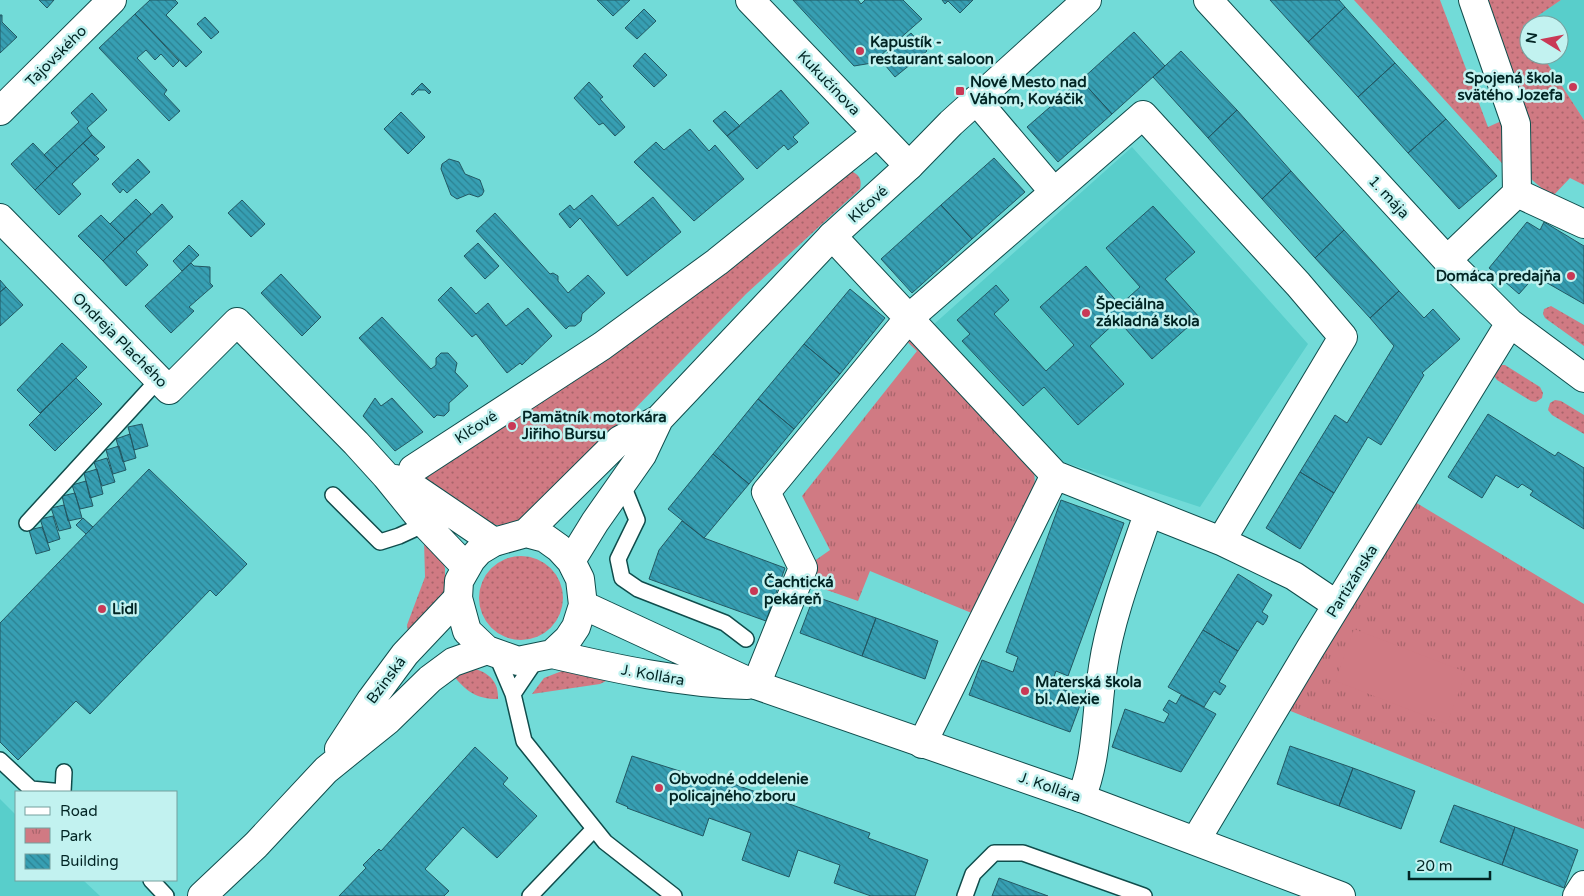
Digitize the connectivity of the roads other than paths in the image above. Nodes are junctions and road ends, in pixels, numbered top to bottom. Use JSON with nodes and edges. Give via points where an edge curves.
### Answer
{"nodes":[{"id":1,"x":112,"y":0,"type":"edge"},
{"id":2,"x":750,"y":0,"type":"edge"},
{"id":3,"x":1088,"y":0,"type":"edge"},
{"id":4,"x":1208,"y":0,"type":"edge"},
{"id":5,"x":1473,"y":0,"type":"edge"},
{"id":6,"x":976,"y":100,"type":"junction"},
{"id":7,"x":0,"y":112,"type":"edge"},
{"id":8,"x":876,"y":134,"type":"junction"},
{"id":9,"x":909,"y":166,"type":"junction"},
{"id":10,"x":1054,"y":192,"type":"junction"},
{"id":11,"x":1517,"y":192,"type":"junction"},
{"id":12,"x":0,"y":218,"type":"edge"},
{"id":13,"x":1584,"y":224,"type":"edge"},
{"id":14,"x":832,"y":236,"type":"junction"},
{"id":15,"x":1447,"y":260,"type":"junction"},
{"id":16,"x":909,"y":318,"type":"junction"},
{"id":17,"x":1510,"y":323,"type":"junction"},
{"id":18,"x":1584,"y":378,"type":"edge"},
{"id":19,"x":158,"y":380,"type":"junction"},
{"id":20,"x":659,"y":418,"type":"junction"},
{"id":21,"x":413,"y":469,"type":"dead end"},
{"id":22,"x":1055,"y":475,"type":"junction"},
{"id":23,"x":386,"y":476,"type":"junction"},
{"id":24,"x":622,"y":483,"type":"junction"},
{"id":25,"x":334,"y":495,"type":"dead end"},
{"id":26,"x":1148,"y":514,"type":"junction"},
{"id":27,"x":27,"y":523,"type":"dead end"},
{"id":28,"x":425,"y":524,"type":"junction"},
{"id":29,"x":526,"y":533,"type":"junction"},
{"id":30,"x":1221,"y":541,"type":"junction"},
{"id":31,"x":494,"y":542,"type":"junction"},
{"id":32,"x":570,"y":561,"type":"junction"},
{"id":33,"x":466,"y":567,"type":"junction"},
{"id":34,"x":458,"y":598,"type":"junction"},
{"id":35,"x":1337,"y":604,"type":"junction"},
{"id":36,"x":583,"y":605,"type":"junction"},
{"id":37,"x":746,"y":639,"type":"dead end"},
{"id":38,"x":492,"y":652,"type":"junction"},
{"id":39,"x":545,"y":655,"type":"junction"},
{"id":40,"x":756,"y":685,"type":"junction"},
{"id":41,"x":513,"y":694,"type":"junction"},
{"id":42,"x":922,"y":744,"type":"junction"},
{"id":43,"x":0,"y":760,"type":"edge"},
{"id":44,"x":326,"y":770,"type":"junction"},
{"id":45,"x":64,"y":772,"type":"dead end"},
{"id":46,"x":52,"y":791,"type":"edge"},
{"id":47,"x":63,"y":791,"type":"edge"},
{"id":48,"x":1080,"y":798,"type":"junction"},
{"id":49,"x":594,"y":829,"type":"junction"},
{"id":50,"x":1196,"y":840,"type":"junction"},
{"id":51,"x":152,"y":881,"type":"edge"},
{"id":52,"x":1584,"y":885,"type":"edge"},
{"id":53,"x":166,"y":896,"type":"edge"},
{"id":54,"x":202,"y":896,"type":"edge"},
{"id":55,"x":530,"y":896,"type":"edge"},
{"id":56,"x":674,"y":896,"type":"edge"},
{"id":57,"x":965,"y":896,"type":"edge"},
{"id":58,"x":1144,"y":896,"type":"edge"},
{"id":59,"x":1341,"y":896,"type":"edge"},
{"id":60,"x":1577,"y":896,"type":"edge"}],
"edges":[{"from":1,"to":7,"type":"street","name":"Tajovského"},
{"from":2,"to":8,"type":"street","name":"Kukučínova"},
{"from":3,"to":6,"type":"street","name":"Klčové"},
{"from":4,"to":15,"type":"street","name":"1. mája"},
{"from":5,"to":11,"type":"street","via":[[1516,124]]},
{"from":6,"to":9,"type":"street","name":"Klčové"},
{"from":6,"to":10,"type":"street"},
{"from":8,"to":9,"type":"street","name":"Kukučínova"},
{"from":8,"to":21,"type":"street","name":"Klčové","via":[[716,262],[602,346]]},
{"from":9,"to":14,"type":"street","name":"Klčové"},
{"from":10,"to":16,"type":"street"},
{"from":10,"to":30,"type":"street","via":[[1143,115],[1298,284],[1342,337]]},
{"from":11,"to":13,"type":"street"},
{"from":11,"to":15,"type":"street"},
{"from":12,"to":19,"type":"street","name":"Ondreja Plachého"},
{"from":14,"to":16,"type":"street"},
{"from":14,"to":20,"type":"street","name":"Klčové"},
{"from":15,"to":17,"type":"street","name":"1. mája"},
{"from":16,"to":22,"type":"street"},
{"from":16,"to":40,"type":"street","via":[[766,492],[803,568]]},
{"from":17,"to":18,"type":"street","name":"1. mája"},
{"from":17,"to":35,"type":"street","name":"Partizánska"},
{"from":19,"to":23,"type":"street","name":"Ondreja Plachého","via":[[169,390],[237,322]]},
{"from":19,"to":27,"type":"lane"},
{"from":20,"to":24,"type":"street","name":"Klčové","via":[[642,455]]},
{"from":20,"to":29,"type":"street","name":"Klčové","via":[[620,440]]},
{"from":22,"to":26,"type":"street"},
{"from":22,"to":42,"type":"street"},
{"from":23,"to":28,"type":"street","name":"Ondreja Plachého"},
{"from":23,"to":31,"type":"street","name":"Ondreja Plachého","via":[[413,487]]},
{"from":24,"to":32,"type":"street","name":"Klčové"},
{"from":24,"to":37,"type":"lane","via":[[637,520],[618,559],[622,578],[638,589],[725,623]]},
{"from":25,"to":28,"type":"lane","via":[[380,542]]},
{"from":26,"to":30,"type":"street"},
{"from":26,"to":48,"type":"street","via":[[1125,582],[1103,665],[1090,775]]},
{"from":28,"to":33,"type":"street","name":"Ondreja Plachého"},
{"from":29,"to":31,"type":"street","name":"Klčové"},
{"from":29,"to":32,"type":"street","via":[[545,538]]},
{"from":30,"to":35,"type":"street","via":[[1294,576]]},
{"from":31,"to":33,"type":"street","name":"Klčové","via":[[479,551]]},
{"from":32,"to":36,"type":"street","via":[[580,579]]},
{"from":33,"to":34,"type":"street","name":"Klčové","via":[[459,581]]},
{"from":34,"to":38,"type":"street","name":"Klčové","via":[[467,630]]},
{"from":34,"to":44,"type":"street","name":"Bzinská","via":[[405,654]]},
{"from":35,"to":50,"type":"street","name":"Partizánska"},
{"from":36,"to":39,"type":"street","via":[[568,639]]},
{"from":36,"to":40,"type":"street","name":"J. Kollára"},
{"from":38,"to":39,"type":"street","name":"Klčové","via":[[518,661]]},
{"from":38,"to":41,"type":"lane"},
{"from":38,"to":44,"type":"street","name":"Bzinská","via":[[453,662],[441,670],[388,720]]},
{"from":39,"to":40,"type":"street","name":"J. Kollára","via":[[704,684]]},
{"from":39,"to":41,"type":"lane"},
{"from":40,"to":42,"type":"street","name":"J. Kollára"},
{"from":41,"to":49,"type":"lane","via":[[524,741]]},
{"from":42,"to":48,"type":"street","name":"J. Kollára"},
{"from":43,"to":46,"type":"lane","via":[[31,789]]},
{"from":44,"to":54,"type":"street","name":"Bzinská"},
{"from":45,"to":47,"type":"lane"},
{"from":48,"to":50,"type":"street","name":"J. Kollára"},
{"from":49,"to":55,"type":"lane"},
{"from":49,"to":56,"type":"lane"},
{"from":50,"to":59,"type":"street","name":"J. Kollára"},
{"from":51,"to":53,"type":"lane"},
{"from":52,"to":60,"type":"street"},
{"from":57,"to":58,"type":"lane","via":[[973,874],[994,853],[1023,853]]}]}
